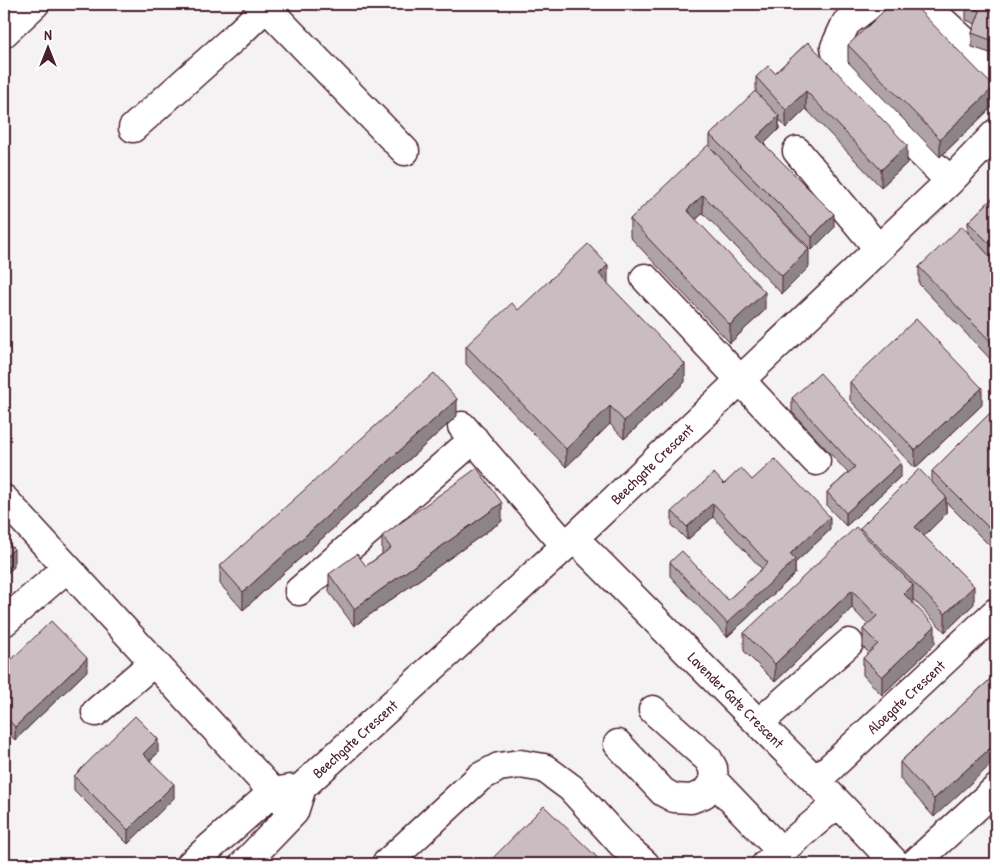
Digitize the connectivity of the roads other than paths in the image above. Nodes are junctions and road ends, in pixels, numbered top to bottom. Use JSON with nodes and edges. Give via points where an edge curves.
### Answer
{"nodes":[{"id":1,"x":35,"y":4,"type":"edge"},
{"id":2,"x":871,"y":4,"type":"edge"},
{"id":3,"x":922,"y":4,"type":"edge"},
{"id":4,"x":264,"y":6,"type":"edge"},
{"id":5,"x":4,"y":33,"type":"edge"},
{"id":6,"x":996,"y":70,"type":"edge"},
{"id":7,"x":133,"y":128,"type":"dead end"},
{"id":8,"x":993,"y":145,"type":"edge"},
{"id":9,"x":405,"y":151,"type":"dead end"},
{"id":10,"x":797,"y":151,"type":"dead end"},
{"id":11,"x":950,"y":181,"type":"junction"},
{"id":12,"x":878,"y":248,"type":"junction"},
{"id":13,"x":645,"y":278,"type":"dead end"},
{"id":14,"x":741,"y":379,"type":"junction"},
{"id":15,"x":816,"y":461,"type":"dead end"},
{"id":16,"x":4,"y":499,"type":"edge"},
{"id":17,"x":570,"y":542,"type":"junction"},
{"id":18,"x":67,"y":568,"type":"junction"},
{"id":19,"x":299,"y":591,"type":"dead end"},
{"id":20,"x":996,"y":612,"type":"edge"},
{"id":21,"x":4,"y":622,"type":"edge"},
{"id":22,"x":849,"y":643,"type":"dead end"},
{"id":23,"x":154,"y":662,"type":"junction"},
{"id":24,"x":653,"y":710,"type":"dead end"},
{"id":25,"x":96,"y":712,"type":"dead end"},
{"id":26,"x":759,"y":723,"type":"junction"},
{"id":27,"x":618,"y":744,"type":"dead end"},
{"id":28,"x":816,"y":781,"type":"junction"},
{"id":29,"x":709,"y":788,"type":"junction"},
{"id":30,"x":996,"y":789,"type":"edge"},
{"id":31,"x":273,"y":792,"type":"junction"},
{"id":32,"x":298,"y":800,"type":"junction"},
{"id":33,"x":838,"y":803,"type":"junction"},
{"id":34,"x":772,"y":859,"type":"edge"},
{"id":35,"x":191,"y":864,"type":"edge"},
{"id":36,"x":244,"y":864,"type":"edge"},
{"id":37,"x":386,"y":864,"type":"edge"},
{"id":38,"x":645,"y":864,"type":"edge"},
{"id":39,"x":896,"y":864,"type":"edge"},
{"id":40,"x":914,"y":864,"type":"edge"}],
"edges":[{"from":1,"to":5,"type":"lane"},
{"from":2,"to":11,"type":"lane","via":[[846,23],[835,47],[838,63],[848,81]]},
{"from":3,"to":6,"type":"lane"},
{"from":4,"to":7,"type":"lane","via":[[236,36]]},
{"from":4,"to":9,"type":"lane"},
{"from":8,"to":11,"type":"lane","name":"Beechgate Crescent"},
{"from":10,"to":12,"type":"lane"},
{"from":11,"to":12,"type":"lane","name":"Beechgate Crescent"},
{"from":12,"to":14,"type":"lane","name":"Beechgate Crescent"},
{"from":13,"to":14,"type":"lane"},
{"from":14,"to":15,"type":"lane"},
{"from":14,"to":17,"type":"lane","name":"Beechgate Crescent"},
{"from":16,"to":18,"type":"lane"},
{"from":17,"to":19,"type":"lane","name":"Lavender Gate Crescent","via":[[468,433]]},
{"from":17,"to":26,"type":"lane","name":"Lavender Gate Crescent"},
{"from":17,"to":32,"type":"lane","name":"Beechgate Crescent"},
{"from":18,"to":21,"type":"lane"},
{"from":18,"to":23,"type":"lane"},
{"from":20,"to":28,"type":"lane","name":"Aloegate Crescent"},
{"from":22,"to":26,"type":"lane"},
{"from":23,"to":25,"type":"lane"},
{"from":23,"to":31,"type":"lane"},
{"from":24,"to":29,"type":"lane","via":[[708,759],[713,768]]},
{"from":26,"to":28,"type":"lane","name":"Lavender Gate Crescent"},
{"from":27,"to":29,"type":"lane","via":[[663,792],[691,799]]},
{"from":28,"to":33,"type":"lane","name":"Lavender Gate Crescent"},
{"from":29,"to":34,"type":"lane"},
{"from":30,"to":40,"type":"lane"},
{"from":31,"to":32,"type":"lane"},
{"from":31,"to":35,"type":"lane"},
{"from":32,"to":36,"type":"lane","name":"Beechgate Crescent"},
{"from":33,"to":34,"type":"lane"},
{"from":33,"to":39,"type":"lane","name":"Lavender Gate Crescent"},
{"from":37,"to":38,"type":"lane","via":[[480,777],[499,767],[520,764],[544,768],[571,788],[622,844]]}]}
